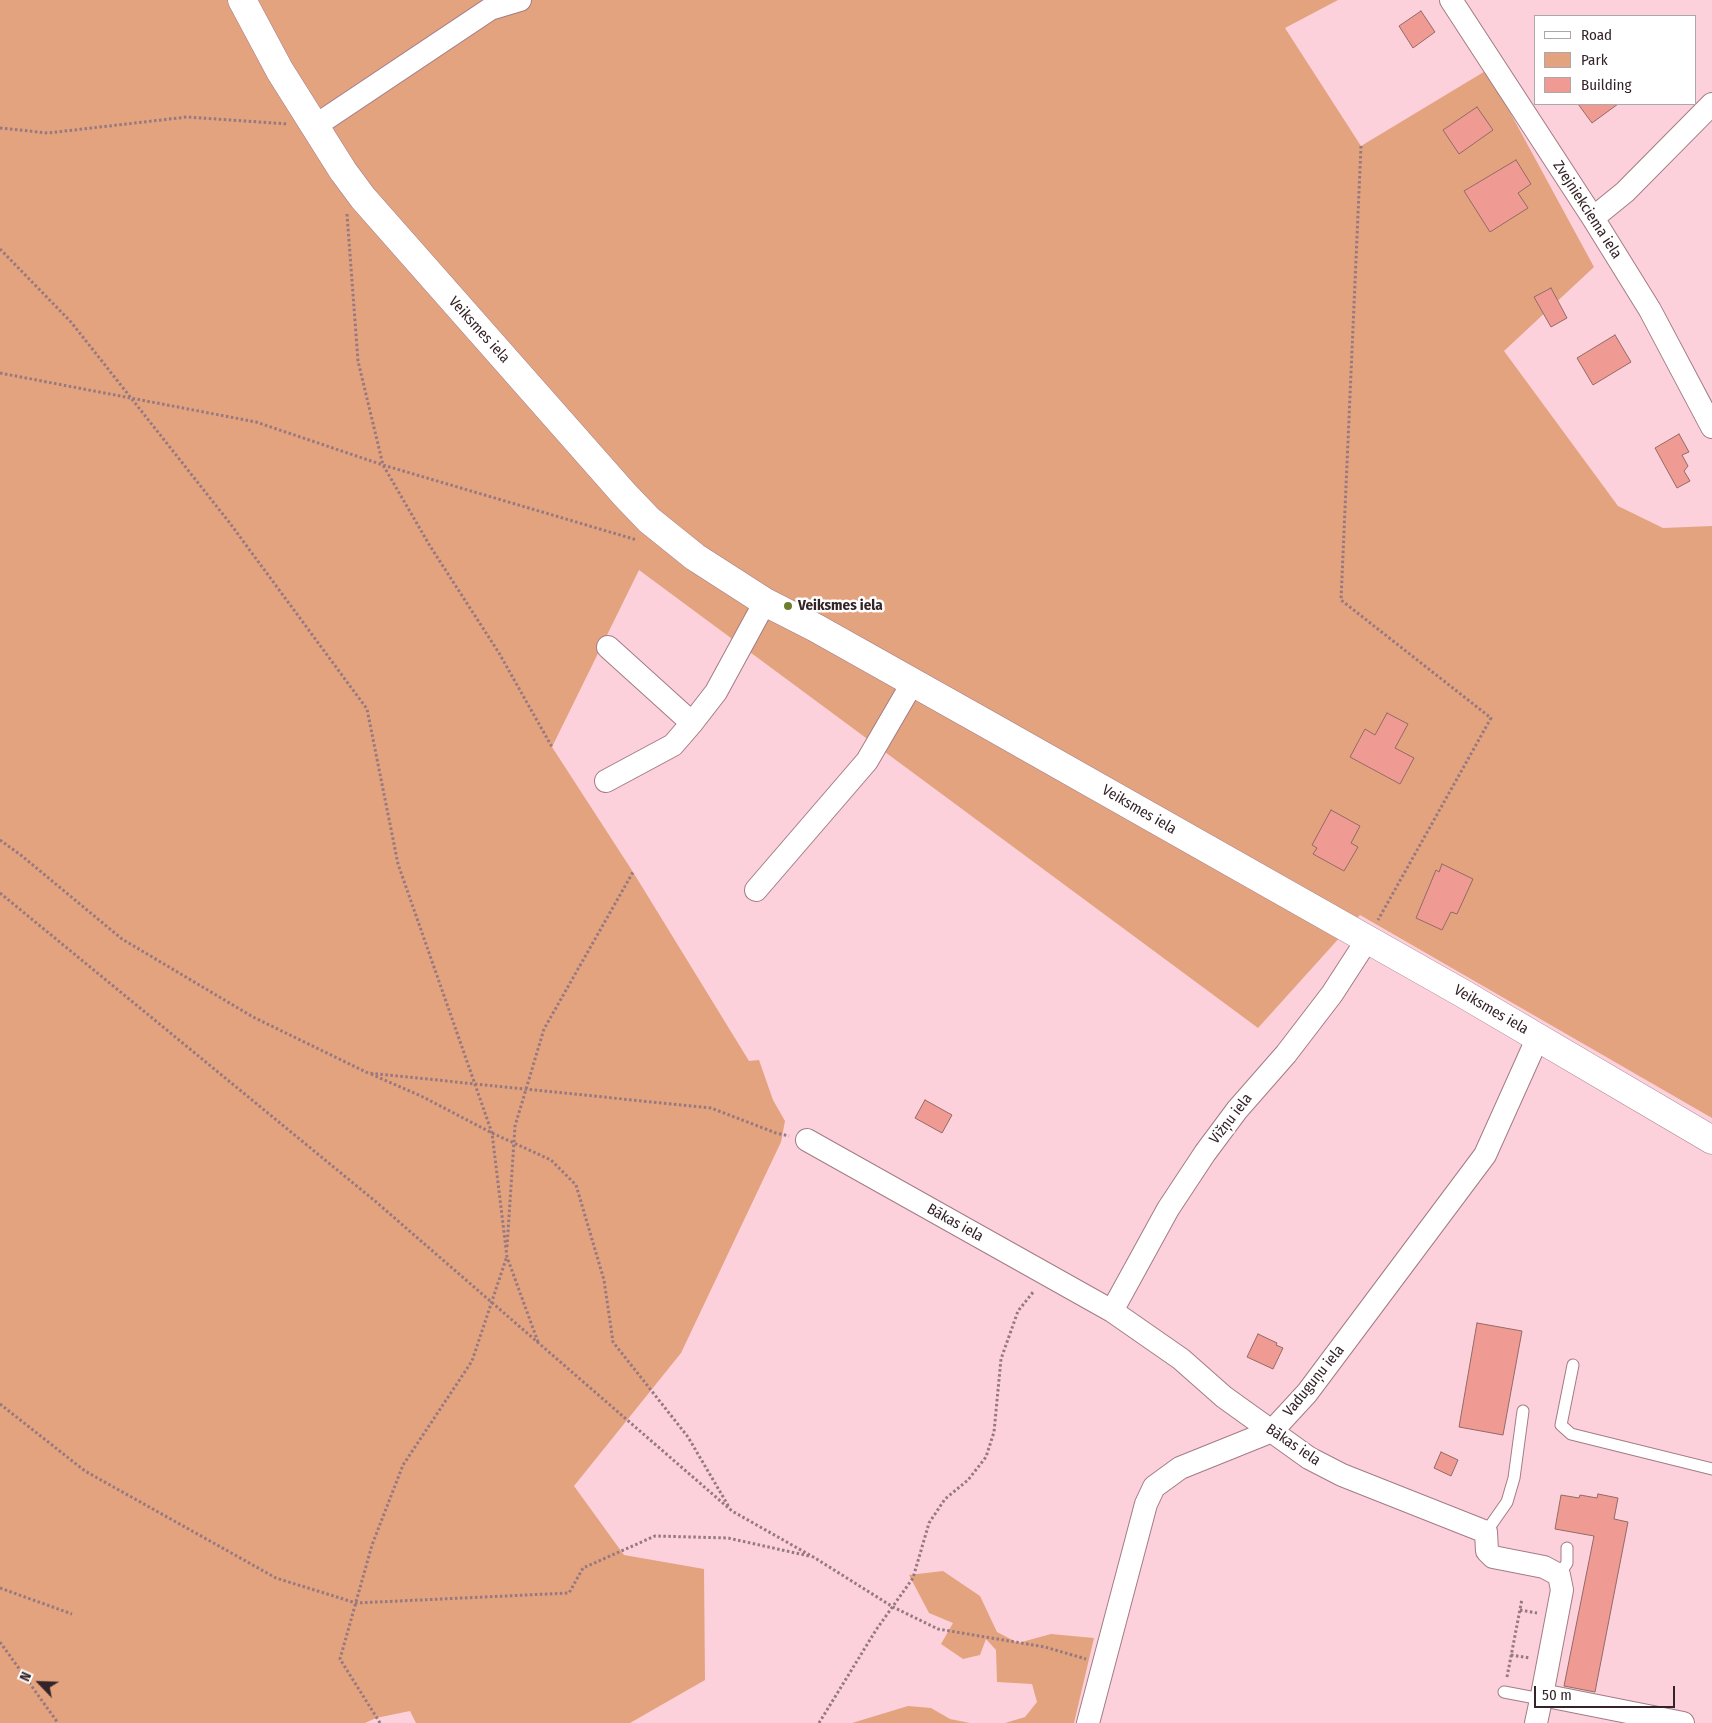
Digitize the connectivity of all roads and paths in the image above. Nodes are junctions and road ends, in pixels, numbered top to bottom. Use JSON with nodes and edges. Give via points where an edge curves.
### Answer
{"nodes":[{"id":1,"x":520,"y":0,"type":"edge"},
{"id":2,"x":1451,"y":0,"type":"edge"},
{"id":3,"x":242,"y":1,"type":"edge"},
{"id":4,"x":1712,"y":104,"type":"edge"},
{"id":5,"x":315,"y":126,"type":"junction"},
{"id":6,"x":0,"y":128,"type":"edge"},
{"id":7,"x":1361,"y":146,"type":"dead end"},
{"id":8,"x":346,"y":209,"type":"dead end"},
{"id":9,"x":1592,"y":218,"type":"junction"},
{"id":10,"x":0,"y":249,"type":"edge"},
{"id":11,"x":0,"y":373,"type":"edge"},
{"id":12,"x":131,"y":398,"type":"junction"},
{"id":13,"x":1712,"y":427,"type":"edge"},
{"id":14,"x":384,"y":465,"type":"junction"},
{"id":15,"x":638,"y":540,"type":"dead end"},
{"id":16,"x":765,"y":602,"type":"junction"},
{"id":17,"x":608,"y":647,"type":"dead end"},
{"id":18,"x":913,"y":682,"type":"junction"},
{"id":19,"x":692,"y":723,"type":"junction"},
{"id":20,"x":552,"y":747,"type":"dead end"},
{"id":21,"x":606,"y":781,"type":"dead end"},
{"id":22,"x":0,"y":840,"type":"edge"},
{"id":23,"x":633,"y":872,"type":"dead end"},
{"id":24,"x":756,"y":890,"type":"dead end"},
{"id":25,"x":0,"y":893,"type":"edge"},
{"id":26,"x":1367,"y":940,"type":"junction"},
{"id":27,"x":1538,"y":1037,"type":"junction"},
{"id":28,"x":368,"y":1072,"type":"junction"},
{"id":29,"x":474,"y":1083,"type":"junction"},
{"id":30,"x":526,"y":1089,"type":"junction"},
{"id":31,"x":492,"y":1132,"type":"junction"},
{"id":32,"x":807,"y":1140,"type":"joint"},
{"id":33,"x":1712,"y":1140,"type":"edge"},
{"id":34,"x":514,"y":1143,"type":"junction"},
{"id":35,"x":506,"y":1257,"type":"junction"},
{"id":36,"x":1047,"y":1275,"type":"junction"},
{"id":37,"x":492,"y":1302,"type":"junction"},
{"id":38,"x":1112,"y":1310,"type":"junction"},
{"id":39,"x":538,"y":1343,"type":"junction"},
{"id":40,"x":1573,"y":1365,"type":"dead end"},
{"id":41,"x":0,"y":1404,"type":"edge"},
{"id":42,"x":1523,"y":1411,"type":"dead end"},
{"id":43,"x":1272,"y":1431,"type":"junction"},
{"id":44,"x":1712,"y":1469,"type":"edge"},
{"id":45,"x":732,"y":1511,"type":"junction"},
{"id":46,"x":1486,"y":1532,"type":"junction"},
{"id":47,"x":1567,"y":1548,"type":"dead end"},
{"id":48,"x":815,"y":1558,"type":"junction"},
{"id":49,"x":1559,"y":1574,"type":"junction"},
{"id":50,"x":0,"y":1588,"type":"edge"},
{"id":51,"x":1522,"y":1600,"type":"dead end"},
{"id":52,"x":356,"y":1603,"type":"junction"},
{"id":53,"x":893,"y":1607,"type":"junction"},
{"id":54,"x":72,"y":1614,"type":"dead end"},
{"id":55,"x":0,"y":1642,"type":"edge"},
{"id":56,"x":1104,"y":1664,"type":"junction"},
{"id":57,"x":1504,"y":1692,"type":"joint"},
{"id":58,"x":1542,"y":1697,"type":"junction"},
{"id":59,"x":58,"y":1723,"type":"edge"},
{"id":60,"x":380,"y":1723,"type":"edge"},
{"id":61,"x":819,"y":1723,"type":"edge"},
{"id":62,"x":1088,"y":1723,"type":"edge"},
{"id":63,"x":1536,"y":1723,"type":"edge"},
{"id":64,"x":1683,"y":1723,"type":"edge"}],
"edges":[{"from":1,"to":5,"type":"street","via":[[490,9]]},
{"from":2,"to":9,"type":"street","name":"Zvejniekciema iela"},
{"from":3,"to":5,"type":"main road","name":"Veiksmes iela"},
{"from":4,"to":9,"type":"street","via":[[1625,192]]},
{"from":5,"to":6,"type":"path","via":[[187,117],[48,134]]},
{"from":5,"to":16,"type":"main road","name":"Veiksmes iela","via":[[363,198],[648,520],[695,557]]},
{"from":7,"to":26,"type":"path","via":[[1341,600],[1491,718]]},
{"from":8,"to":14,"type":"path","via":[[358,361]]},
{"from":9,"to":13,"type":"street","name":"Zvejniekciema iela","via":[[1650,310]]},
{"from":10,"to":12,"type":"path","via":[[71,322]]},
{"from":11,"to":12,"type":"path"},
{"from":12,"to":14,"type":"path","via":[[256,422]]},
{"from":12,"to":29,"type":"path","via":[[229,522],[367,709],[398,864]]},
{"from":14,"to":15,"type":"path"},
{"from":14,"to":20,"type":"path","via":[[430,546],[499,653]]},
{"from":16,"to":18,"type":"main road","name":"Veiksmes iela"},
{"from":16,"to":19,"type":"street","via":[[716,692]]},
{"from":17,"to":19,"type":"street"},
{"from":18,"to":24,"type":"street","via":[[867,761]]},
{"from":18,"to":26,"type":"main road","name":"Veiksmes iela"},
{"from":19,"to":21,"type":"street","via":[[673,745]]},
{"from":22,"to":28,"type":"path","via":[[122,939],[252,1017]]},
{"from":23,"to":30,"type":"path","via":[[544,1029]]},
{"from":25,"to":37,"type":"path","via":[[375,1201]]},
{"from":26,"to":27,"type":"main road","name":"Veiksmes iela"},
{"from":26,"to":38,"type":"street","name":"Vižņu iela","via":[[1332,994],[1205,1153],[1168,1209]]},
{"from":27,"to":33,"type":"main road","name":"Veiksmes iela"},
{"from":27,"to":43,"type":"street","name":"Vaduguņu iela","via":[[1485,1155],[1307,1392]]},
{"from":28,"to":29,"type":"path"},
{"from":28,"to":31,"type":"path"},
{"from":29,"to":30,"type":"path"},
{"from":29,"to":31,"type":"path"},
{"from":30,"to":32,"type":"path","via":[[711,1108],[776,1133]]},
{"from":30,"to":34,"type":"path","via":[[515,1126]]},
{"from":31,"to":34,"type":"path"},
{"from":31,"to":35,"type":"path"},
{"from":32,"to":36,"type":"street","name":"Bākas iela"},
{"from":34,"to":35,"type":"path"},
{"from":34,"to":45,"type":"path","via":[[551,1160],[576,1185],[604,1280],[613,1342],[688,1438]]},
{"from":35,"to":37,"type":"path"},
{"from":35,"to":39,"type":"path"},
{"from":36,"to":38,"type":"street","name":"Bākas iela"},
{"from":36,"to":53,"type":"path","via":[[1018,1311],[1001,1359],[994,1432],[986,1457],[968,1480],[945,1499],[929,1522],[913,1578]]},
{"from":37,"to":39,"type":"path"},
{"from":37,"to":52,"type":"path","via":[[472,1361],[403,1465],[372,1545]]},
{"from":38,"to":43,"type":"street","name":"Bākas iela","via":[[1181,1359],[1224,1397]]},
{"from":39,"to":45,"type":"path"},
{"from":40,"to":44,"type":"lane","via":[[1561,1425],[1571,1434]]},
{"from":41,"to":52,"type":"path","via":[[85,1471],[276,1578]]},
{"from":42,"to":46,"type":"lane","via":[[1508,1502]]},
{"from":43,"to":46,"type":"street","name":"Bākas iela","via":[[1308,1458],[1342,1475]]},
{"from":43,"to":56,"type":"street","name":"Vaduguņu iela","via":[[1180,1468],[1154,1487],[1146,1504]]},
{"from":45,"to":48,"type":"path"},
{"from":46,"to":49,"type":"street","via":[[1488,1551],[1493,1557],[1544,1567]]},
{"from":47,"to":49,"type":"lane","via":[[1567,1563]]},
{"from":48,"to":52,"type":"path","via":[[728,1538],[655,1536],[583,1568],[569,1593]]},
{"from":48,"to":53,"type":"path"},
{"from":49,"to":58,"type":"street","via":[[1562,1590]]},
{"from":50,"to":54,"type":"path"},
{"from":51,"to":57,"type":"path"},
{"from":52,"to":60,"type":"path","via":[[340,1659]]},
{"from":53,"to":56,"type":"path","via":[[938,1629],[1045,1647]]},
{"from":53,"to":61,"type":"path"},
{"from":55,"to":59,"type":"path"},
{"from":56,"to":62,"type":"street","name":"Vaduguņu iela"},
{"from":57,"to":58,"type":"lane"},
{"from":58,"to":63,"type":"street"},
{"from":58,"to":64,"type":"street"}]}
